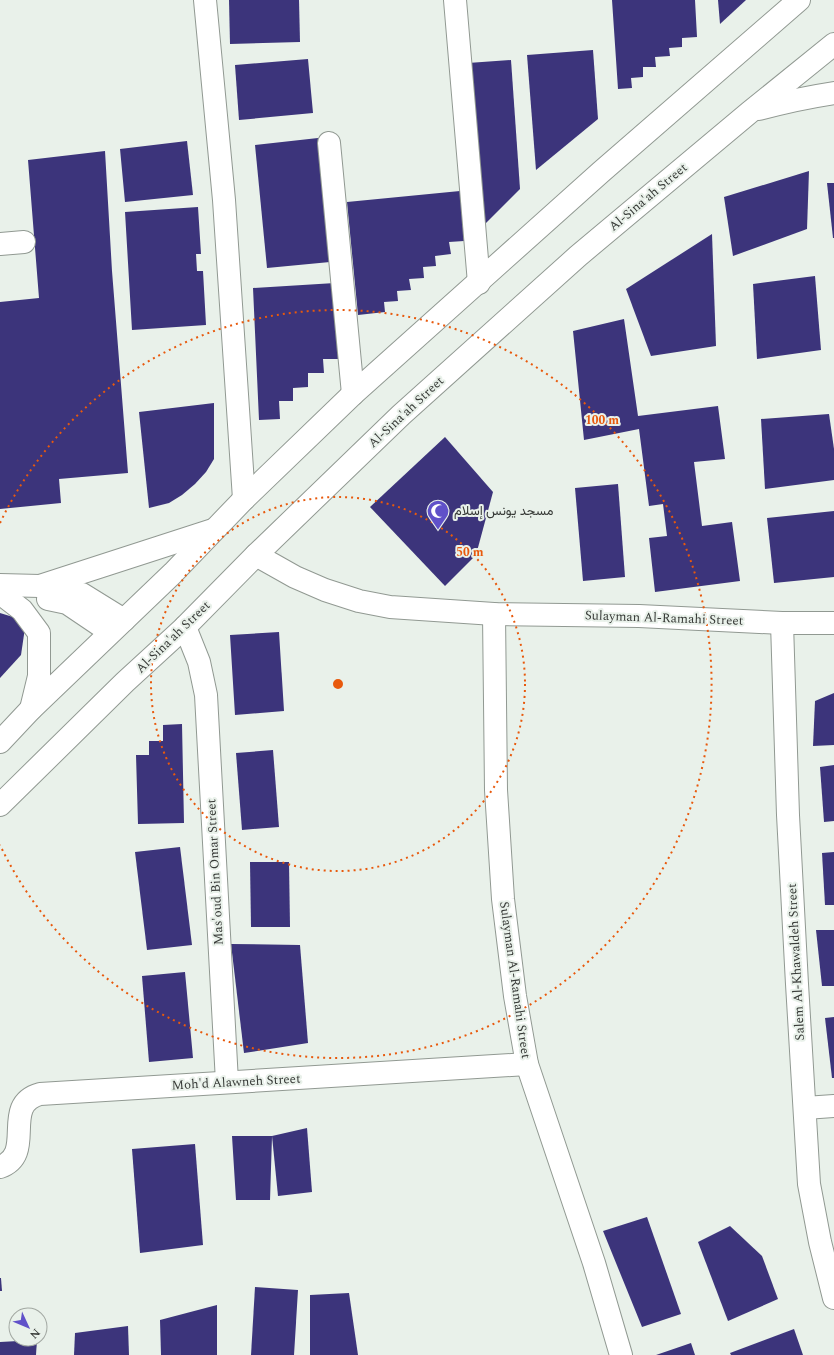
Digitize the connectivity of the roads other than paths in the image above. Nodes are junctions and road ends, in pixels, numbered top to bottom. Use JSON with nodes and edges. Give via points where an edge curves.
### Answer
{"nodes":[{"id":1,"x":205,"y":0,"type":"edge"},
{"id":2,"x":455,"y":0,"type":"edge"},
{"id":3,"x":799,"y":0,"type":"edge"},
{"id":4,"x":834,"y":44,"type":"edge"},
{"id":5,"x":834,"y":93,"type":"edge"},
{"id":6,"x":750,"y":112,"type":"junction"},
{"id":7,"x":329,"y":143,"type":"dead end"},
{"id":8,"x":24,"y":242,"type":"dead end"},
{"id":9,"x":0,"y":244,"type":"edge"},
{"id":10,"x":479,"y":283,"type":"junction"},
{"id":11,"x":353,"y":394,"type":"junction"},
{"id":12,"x":244,"y":500,"type":"junction"},
{"id":13,"x":214,"y":529,"type":"junction"},
{"id":14,"x":256,"y":555,"type":"junction"},
{"id":15,"x":0,"y":585,"type":"edge"},
{"id":16,"x":40,"y":586,"type":"junction"},
{"id":17,"x":0,"y":588,"type":"edge"},
{"id":18,"x":0,"y":593,"type":"edge"},
{"id":19,"x":494,"y":614,"type":"junction"},
{"id":20,"x":782,"y":623,"type":"junction"},
{"id":21,"x":834,"y":623,"type":"edge"},
{"id":22,"x":117,"y":626,"type":"junction"},
{"id":23,"x":185,"y":627,"type":"junction"},
{"id":24,"x":168,"y":644,"type":"junction"},
{"id":25,"x":199,"y":662,"type":"junction"},
{"id":26,"x":31,"y":709,"type":"junction"},
{"id":27,"x":0,"y":742,"type":"edge"},
{"id":28,"x":0,"y":805,"type":"edge"},
{"id":29,"x":527,"y":1064,"type":"junction"},
{"id":30,"x":227,"y":1082,"type":"junction"},
{"id":31,"x":834,"y":1106,"type":"edge"},
{"id":32,"x":805,"y":1108,"type":"junction"},
{"id":33,"x":0,"y":1167,"type":"edge"},
{"id":34,"x":827,"y":1247,"type":"edge"},
{"id":35,"x":834,"y":1298,"type":"edge"},
{"id":36,"x":621,"y":1355,"type":"edge"}],
"edges":[{"from":1,"to":12,"type":"street","via":[[224,200]]},
{"from":2,"to":10,"type":"street"},
{"from":3,"to":10,"type":"street","via":[[601,172]]},
{"from":4,"to":6,"type":"street","name":"Al-Sina'ah Street"},
{"from":5,"to":6,"type":"street"},
{"from":6,"to":14,"type":"street","name":"Al-Sina'ah Street","via":[[578,256],[401,415]]},
{"from":7,"to":11,"type":"street"},
{"from":8,"to":9,"type":"street"},
{"from":10,"to":11,"type":"street"},
{"from":11,"to":12,"type":"street"},
{"from":12,"to":13,"type":"street"},
{"from":13,"to":16,"type":"street"},
{"from":13,"to":22,"type":"street","via":[[173,573]]},
{"from":14,"to":19,"type":"street","name":"Sulayman Al-Ramahi Street","via":[[295,577],[359,601],[390,607]]},
{"from":14,"to":23,"type":"street","name":"Al-Sina'ah Street"},
{"from":15,"to":16,"type":"street"},
{"from":16,"to":22,"type":"street","via":[[82,594]]},
{"from":17,"to":22,"type":"street","via":[[67,603]]},
{"from":18,"to":26,"type":"street","via":[[22,610],[39,633],[39,676]]},
{"from":19,"to":20,"type":"street","name":"Sulayman Al-Ramahi Street","via":[[639,616]]},
{"from":19,"to":29,"type":"street","name":"Sulayman Al-Ramahi Street","via":[[496,790],[503,899],[515,996]]},
{"from":20,"to":21,"type":"street","name":"Sulayman Al-Ramahi Street"},
{"from":20,"to":32,"type":"street","name":"Salem Al-Khawaldeh Street","via":[[788,815]]},
{"from":22,"to":26,"type":"street"},
{"from":23,"to":24,"type":"street","name":"Al-Sina'ah Street"},
{"from":23,"to":25,"type":"street","name":"Mas'oud Bin Omar Street"},
{"from":24,"to":25,"type":"street"},
{"from":24,"to":28,"type":"street","name":"Al-Sina'ah Street","via":[[125,682]]},
{"from":25,"to":30,"type":"street","name":"Mas'oud Bin Omar Street","via":[[206,695]]},
{"from":26,"to":27,"type":"street"},
{"from":29,"to":30,"type":"street","name":"Moh'd Alawneh Street"},
{"from":29,"to":36,"type":"street","name":"Sulayman Al-Ramahi Street","via":[[594,1264]]},
{"from":30,"to":33,"type":"street","name":"Moh'd Alawneh Street","via":[[31,1096],[23,1101],[14,1115],[16,1147],[10,1160]]},
{"from":31,"to":32,"type":"street"},
{"from":32,"to":34,"type":"street","name":"Salem Al-Khawaldeh Street","via":[[809,1184]]},
{"from":34,"to":35,"type":"street","name":"Salem Al-Khawaldeh Street"}]}
